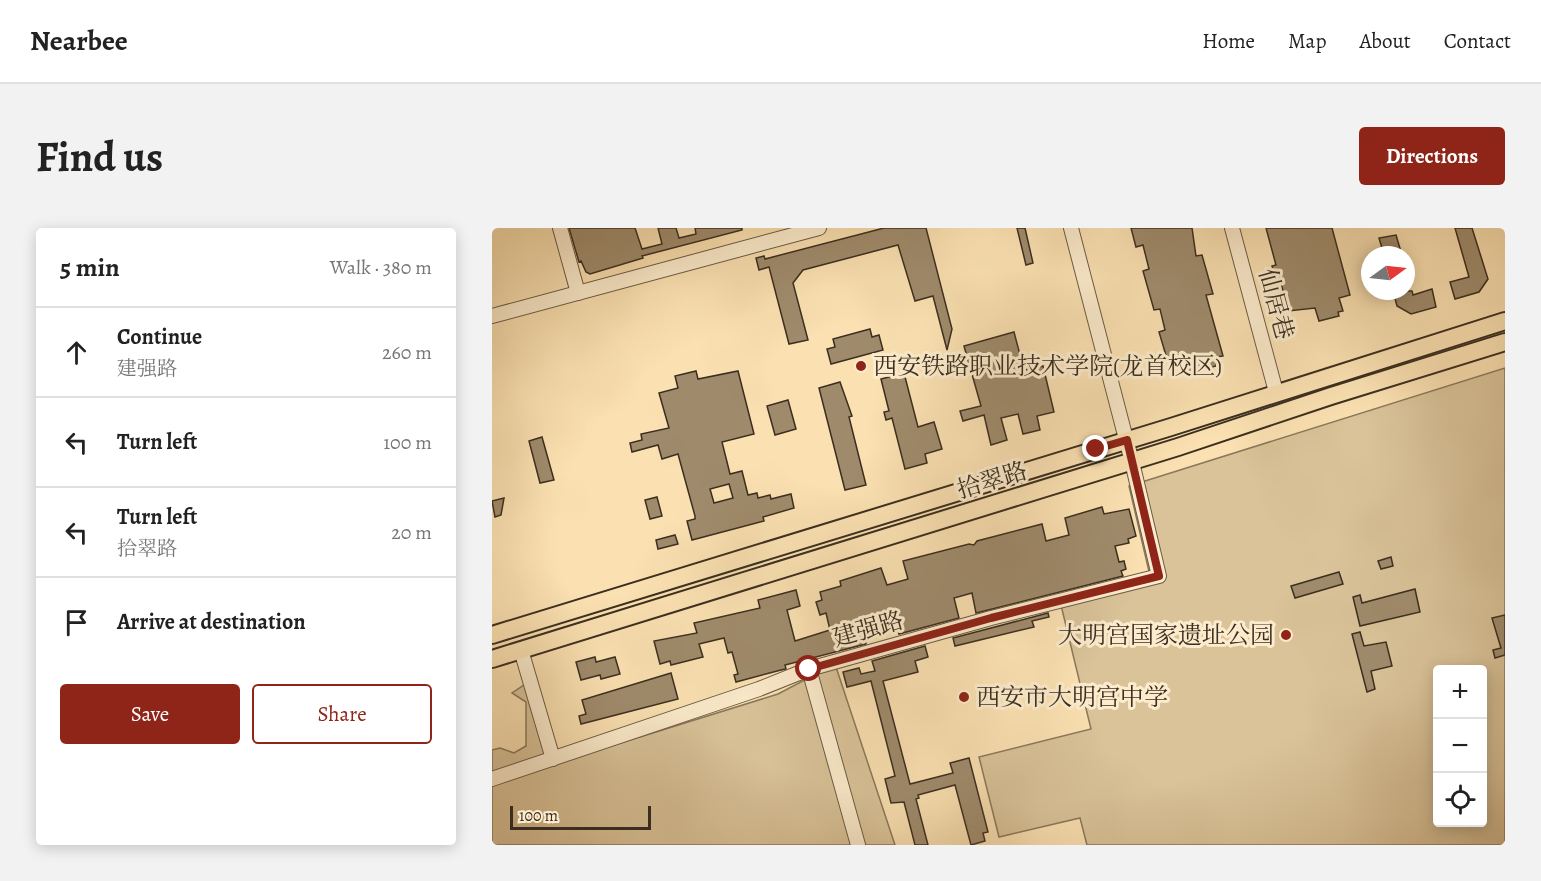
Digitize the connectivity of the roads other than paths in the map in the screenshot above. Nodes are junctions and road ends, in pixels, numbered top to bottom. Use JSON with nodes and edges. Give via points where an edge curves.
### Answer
{"nodes":[{"id":1,"x":560,"y":228,"type":"edge"},
{"id":2,"x":1071,"y":228,"type":"edge"},
{"id":3,"x":1232,"y":228,"type":"edge"},
{"id":4,"x":813,"y":229,"type":"edge"},
{"id":5,"x":578,"y":293,"type":"junction"},
{"id":6,"x":492,"y":316,"type":"edge"},
{"id":7,"x":1505,"y":321,"type":"edge"},
{"id":8,"x":1505,"y":342,"type":"edge"},
{"id":9,"x":1276,"y":392,"type":"junction"},
{"id":10,"x":1127,"y":440,"type":"junction"},
{"id":11,"x":1132,"y":462,"type":"junction"},
{"id":12,"x":492,"y":635,"type":"edge"},
{"id":13,"x":521,"y":650,"type":"junction"},
{"id":14,"x":492,"y":659,"type":"edge"},
{"id":15,"x":809,"y":669,"type":"junction"},
{"id":16,"x":553,"y":759,"type":"junction"},
{"id":17,"x":492,"y":779,"type":"edge"},
{"id":18,"x":858,"y":845,"type":"edge"}],
"edges":[{"from":1,"to":5,"type":"street"},
{"from":2,"to":10,"type":"street"},
{"from":3,"to":9,"type":"street","name":"仙居巷"},
{"from":4,"to":5,"type":"street"},
{"from":5,"to":6,"type":"street"},
{"from":7,"to":9,"type":"main road","name":"拾翠路"},
{"from":8,"to":11,"type":"main road","name":"拾翠路"},
{"from":9,"to":10,"type":"main road","name":"拾翠路"},
{"from":10,"to":11,"type":"street"},
{"from":10,"to":12,"type":"main road","name":"拾翠路"},
{"from":11,"to":13,"type":"main road","name":"拾翠路"},
{"from":11,"to":15,"type":"street","name":"建强路","via":[[1159,576]]},
{"from":13,"to":14,"type":"main road","name":"拾翠路"},
{"from":13,"to":16,"type":"street"},
{"from":15,"to":16,"type":"street","name":"建强路"},
{"from":15,"to":18,"type":"street"},
{"from":16,"to":17,"type":"street","name":"建强路"}]}
